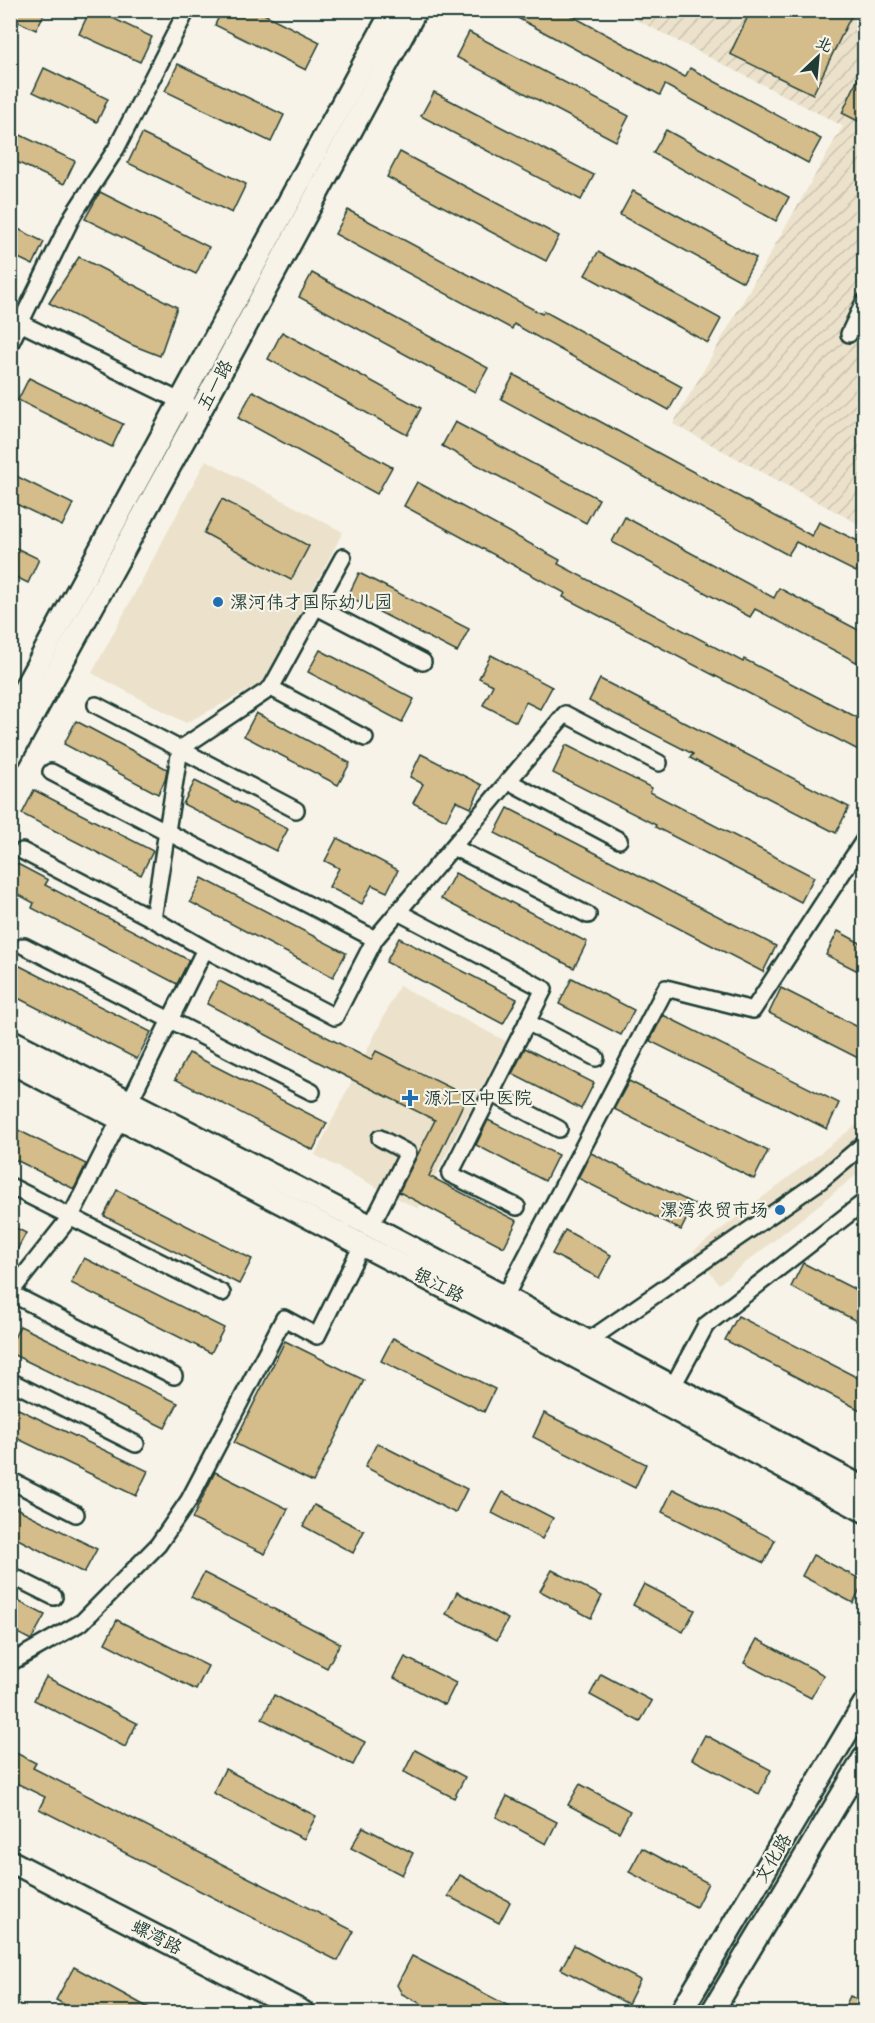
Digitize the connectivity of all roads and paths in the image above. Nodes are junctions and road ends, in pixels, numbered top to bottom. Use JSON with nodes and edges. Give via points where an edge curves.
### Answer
{"nodes":[{"id":1,"x":187,"y":10,"type":"edge"},
{"id":2,"x":393,"y":10,"type":"edge"},
{"id":3,"x":416,"y":10,"type":"edge"},
{"id":4,"x":864,"y":302,"type":"edge"},
{"id":5,"x":16,"y":320,"type":"edge"},
{"id":6,"x":849,"y":334,"type":"dead end"},
{"id":7,"x":10,"y":344,"type":"edge"},
{"id":8,"x":181,"y":402,"type":"junction"},
{"id":9,"x":200,"y":411,"type":"junction"},
{"id":10,"x":343,"y":557,"type":"dead end"},
{"id":11,"x":315,"y":606,"type":"junction"},
{"id":12,"x":423,"y":662,"type":"dead end"},
{"id":13,"x":271,"y":688,"type":"junction"},
{"id":14,"x":96,"y":705,"type":"dead end"},
{"id":15,"x":10,"y":715,"type":"edge"},
{"id":16,"x":365,"y":738,"type":"dead end"},
{"id":17,"x":180,"y":749,"type":"junction"},
{"id":18,"x":10,"y":757,"type":"edge"},
{"id":19,"x":659,"y":763,"type":"dead end"},
{"id":20,"x":51,"y":772,"type":"dead end"},
{"id":21,"x":508,"y":781,"type":"junction"},
{"id":22,"x":296,"y":810,"type":"dead end"},
{"id":23,"x":167,"y":832,"type":"junction"},
{"id":24,"x":619,"y":840,"type":"dead end"},
{"id":25,"x":864,"y":840,"type":"edge"},
{"id":26,"x":453,"y":847,"type":"junction"},
{"id":27,"x":21,"y":851,"type":"dead end"},
{"id":28,"x":398,"y":912,"type":"junction"},
{"id":29,"x":588,"y":915,"type":"dead end"},
{"id":30,"x":153,"y":919,"type":"junction"},
{"id":31,"x":375,"y":939,"type":"junction"},
{"id":32,"x":24,"y":946,"type":"dead end"},
{"id":33,"x":206,"y":949,"type":"junction"},
{"id":34,"x":170,"y":1020,"type":"junction"},
{"id":35,"x":527,"y":1022,"type":"junction"},
{"id":36,"x":10,"y":1040,"type":"edge"},
{"id":37,"x":596,"y":1058,"type":"dead end"},
{"id":38,"x":10,"y":1062,"type":"edge"},
{"id":39,"x":312,"y":1092,"type":"dead end"},
{"id":40,"x":491,"y":1093,"type":"junction"},
{"id":41,"x":125,"y":1110,"type":"junction"},
{"id":42,"x":560,"y":1129,"type":"dead end"},
{"id":43,"x":380,"y":1138,"type":"dead end"},
{"id":44,"x":864,"y":1144,"type":"edge"},
{"id":45,"x":10,"y":1186,"type":"edge"},
{"id":46,"x":864,"y":1202,"type":"edge"},
{"id":47,"x":517,"y":1207,"type":"dead end"},
{"id":48,"x":71,"y":1216,"type":"junction"},
{"id":49,"x":367,"y":1236,"type":"junction"},
{"id":50,"x":222,"y":1293,"type":"dead end"},
{"id":51,"x":501,"y":1306,"type":"junction"},
{"id":52,"x":588,"y":1341,"type":"junction"},
{"id":53,"x":174,"y":1376,"type":"dead end"},
{"id":54,"x":10,"y":1381,"type":"edge"},
{"id":55,"x":668,"y":1395,"type":"junction"},
{"id":56,"x":136,"y":1444,"type":"dead end"},
{"id":57,"x":10,"y":1480,"type":"edge"},
{"id":58,"x":864,"y":1488,"type":"edge"},
{"id":59,"x":864,"y":1511,"type":"edge"},
{"id":60,"x":76,"y":1514,"type":"dead end"},
{"id":61,"x":10,"y":1575,"type":"edge"},
{"id":62,"x":54,"y":1597,"type":"dead end"},
{"id":63,"x":10,"y":1663,"type":"edge"},
{"id":64,"x":864,"y":1704,"type":"edge"},
{"id":65,"x":864,"y":1758,"type":"edge"},
{"id":66,"x":10,"y":1861,"type":"edge"},
{"id":67,"x":303,"y":2013,"type":"edge"},
{"id":68,"x":681,"y":2013,"type":"edge"},
{"id":69,"x":712,"y":2013,"type":"edge"}],
"edges":[{"from":1,"to":5,"type":"street","via":[[116,149],[73,215]]},
{"from":2,"to":8,"type":"street","name":"五一路"},
{"from":3,"to":9,"type":"street","name":"五一路"},
{"from":4,"to":6,"type":"street"},
{"from":5,"to":7,"type":"street"},
{"from":5,"to":8,"type":"street"},
{"from":8,"to":9,"type":"street"},
{"from":8,"to":15,"type":"street","name":"五一路"},
{"from":9,"to":18,"type":"street","name":"五一路"},
{"from":10,"to":11,"type":"street"},
{"from":11,"to":12,"type":"street"},
{"from":11,"to":13,"type":"street"},
{"from":13,"to":16,"type":"street"},
{"from":13,"to":17,"type":"street"},
{"from":14,"to":17,"type":"street"},
{"from":17,"to":22,"type":"street"},
{"from":17,"to":23,"type":"street"},
{"from":19,"to":21,"type":"street","via":[[564,714]]},
{"from":20,"to":23,"type":"street"},
{"from":21,"to":24,"type":"street"},
{"from":21,"to":26,"type":"street"},
{"from":23,"to":30,"type":"street"},
{"from":23,"to":31,"type":"street"},
{"from":25,"to":51,"type":"street","via":[[753,1010],[666,988]]},
{"from":26,"to":28,"type":"street"},
{"from":26,"to":29,"type":"street"},
{"from":27,"to":30,"type":"street"},
{"from":28,"to":31,"type":"street"},
{"from":28,"to":35,"type":"street","via":[[544,989]]},
{"from":30,"to":33,"type":"street"},
{"from":31,"to":33,"type":"street","via":[[335,1017]]},
{"from":32,"to":34,"type":"street"},
{"from":33,"to":34,"type":"street"},
{"from":34,"to":39,"type":"street"},
{"from":34,"to":41,"type":"street"},
{"from":35,"to":37,"type":"street"},
{"from":35,"to":40,"type":"street"},
{"from":36,"to":41,"type":"street","name":"银江路"},
{"from":38,"to":41,"type":"street","name":"银江路"},
{"from":40,"to":42,"type":"street"},
{"from":40,"to":47,"type":"street","via":[[450,1174]]},
{"from":41,"to":48,"type":"street"},
{"from":41,"to":49,"type":"street","name":"银江路"},
{"from":43,"to":49,"type":"street","via":[[408,1153]]},
{"from":44,"to":52,"type":"street","via":[[820,1181]]},
{"from":45,"to":48,"type":"street"},
{"from":46,"to":55,"type":"street","via":[[706,1324]]},
{"from":48,"to":50,"type":"street"},
{"from":48,"to":53,"type":"street","via":[[10,1293]]},
{"from":49,"to":51,"type":"street","name":"银江路"},
{"from":49,"to":63,"type":"street","via":[[318,1336],[284,1318],[189,1500],[159,1545],[81,1622]]},
{"from":51,"to":52,"type":"street","name":"银江路"},
{"from":51,"to":55,"type":"street","name":"银江路"},
{"from":52,"to":55,"type":"street","name":"银江路"},
{"from":54,"to":56,"type":"street"},
{"from":55,"to":58,"type":"street","name":"银江路"},
{"from":55,"to":59,"type":"street","name":"银江路"},
{"from":57,"to":60,"type":"street"},
{"from":61,"to":62,"type":"street"},
{"from":64,"to":68,"type":"street","name":"文化路"},
{"from":65,"to":69,"type":"street","name":"文化路"},
{"from":66,"to":67,"type":"street","name":"螺湾路"}]}
